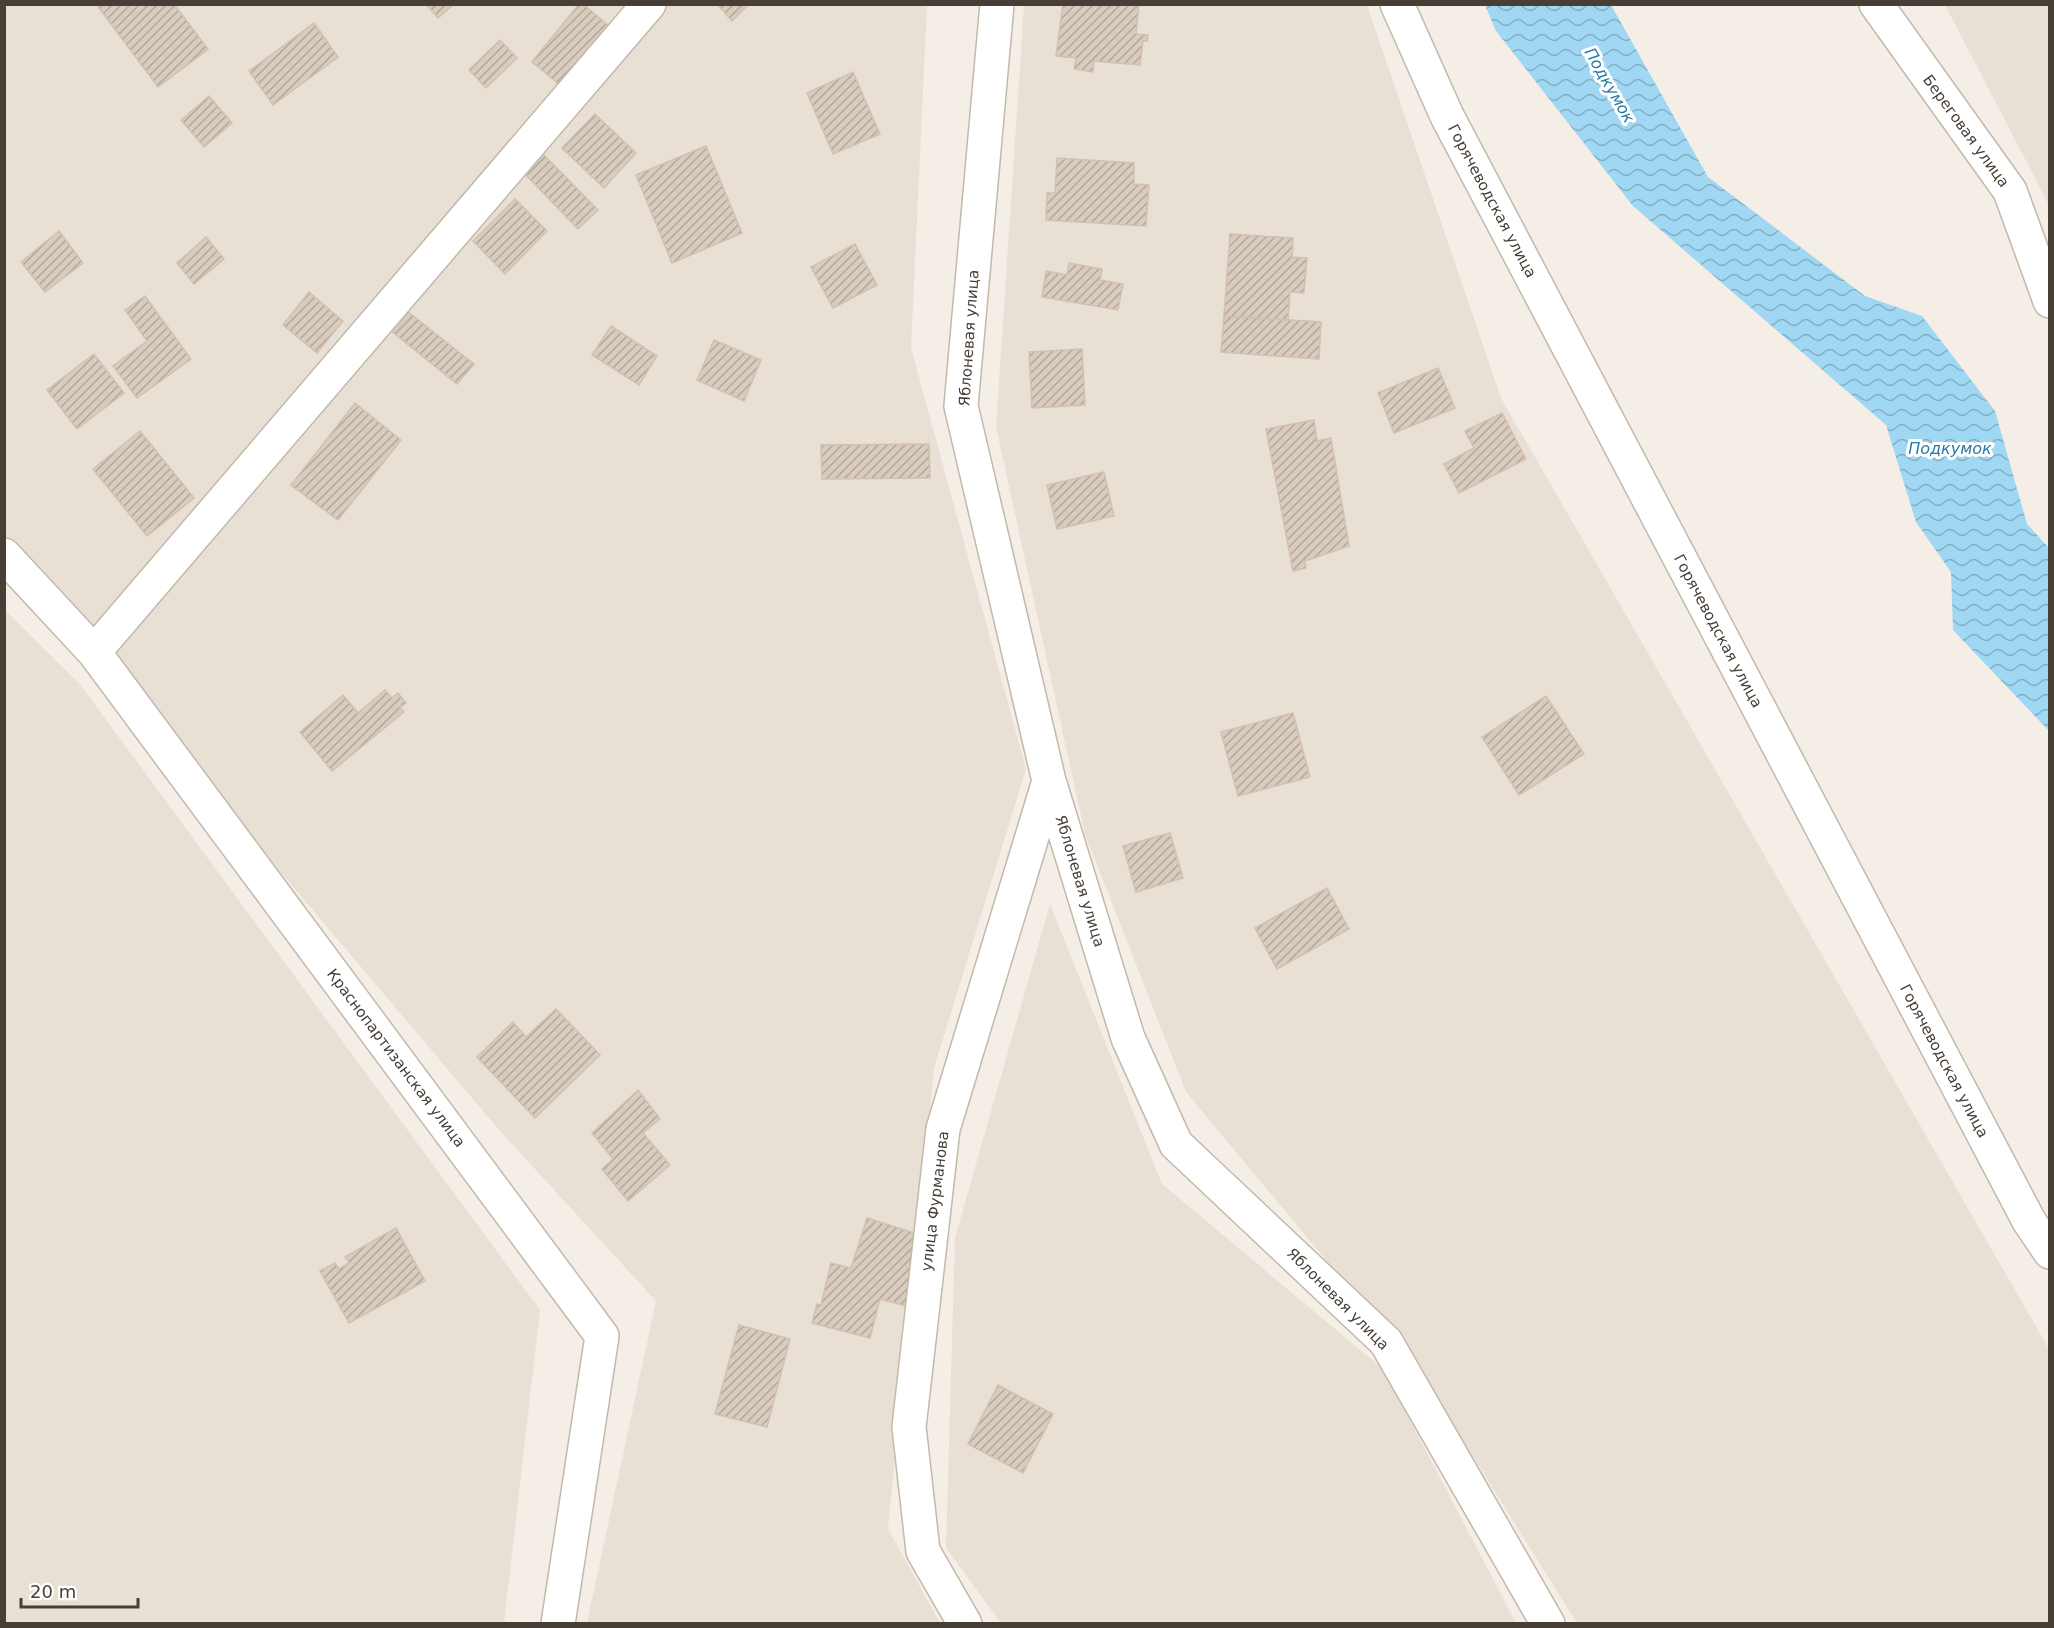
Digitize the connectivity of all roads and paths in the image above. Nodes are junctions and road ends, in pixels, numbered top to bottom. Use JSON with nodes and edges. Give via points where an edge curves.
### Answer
{"nodes":[{"id":1,"x":649,"y":4,"type":"edge"},
{"id":2,"x":997,"y":4,"type":"edge"},
{"id":3,"x":1397,"y":4,"type":"edge"},
{"id":4,"x":1875,"y":4,"type":"edge"},
{"id":5,"x":2049,"y":301,"type":"edge"},
{"id":6,"x":4,"y":555,"type":"edge"},
{"id":7,"x":94,"y":652,"type":"junction"},
{"id":8,"x":1049,"y":781,"type":"junction"},
{"id":9,"x":2049,"y":1252,"type":"edge"},
{"id":10,"x":558,"y":1623,"type":"edge"},
{"id":11,"x":965,"y":1623,"type":"edge"},
{"id":12,"x":1548,"y":1623,"type":"edge"}],
"edges":[{"from":1,"to":7,"type":"street"},
{"from":2,"to":8,"type":"street","name":"Яблоневая улица","via":[[961,406]]},
{"from":3,"to":9,"type":"street","name":"Горячеводская улица","via":[[1452,126],[2029,1221]]},
{"from":4,"to":5,"type":"street","name":"Береговая улица","via":[[2010,191]]},
{"from":6,"to":7,"type":"street","name":"Краснопартизанская улица"},
{"from":7,"to":10,"type":"street","name":"Краснопартизанская улица","via":[[602,1336]]},
{"from":8,"to":11,"type":"street","name":"улица Фурманова","via":[[943,1129],[909,1427],[923,1551]]},
{"from":8,"to":12,"type":"street","name":"Яблоневая улица","via":[[1128,1038],[1176,1144],[1386,1342]]}]}
